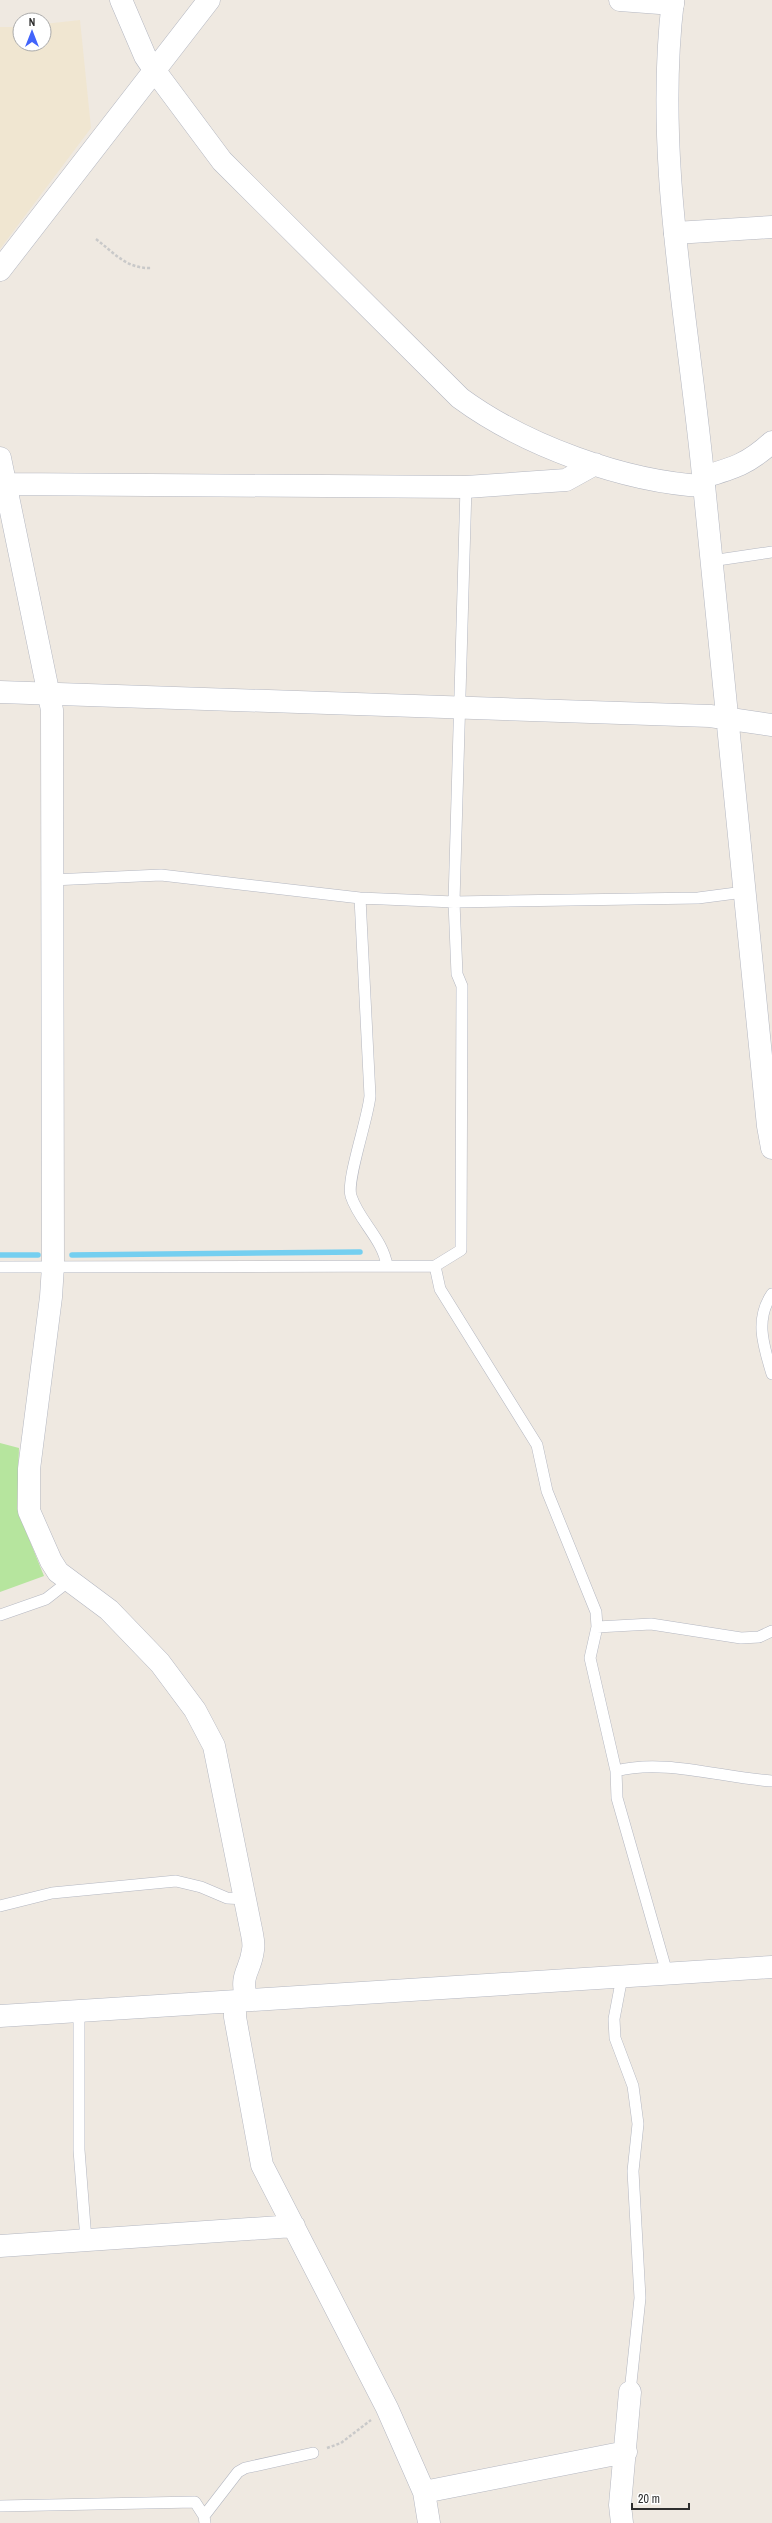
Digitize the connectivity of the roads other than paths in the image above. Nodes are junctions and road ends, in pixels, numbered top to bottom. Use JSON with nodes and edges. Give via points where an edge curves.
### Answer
{"nodes":[{"id":1,"x":121,"y":0,"type":"edge"},
{"id":2,"x":209,"y":0,"type":"edge"},
{"id":3,"x":620,"y":0,"type":"edge"},
{"id":4,"x":673,"y":2,"type":"edge"},
{"id":5,"x":155,"y":71,"type":"junction"},
{"id":6,"x":772,"y":227,"type":"edge"},
{"id":7,"x":675,"y":233,"type":"junction"},
{"id":8,"x":0,"y":270,"type":"edge"},
{"id":9,"x":772,"y":442,"type":"edge"},
{"id":10,"x":0,"y":458,"type":"edge"},
{"id":11,"x":595,"y":464,"type":"junction"},
{"id":12,"x":703,"y":482,"type":"junction"},
{"id":13,"x":6,"y":484,"type":"junction"},
{"id":14,"x":466,"y":487,"type":"junction"},
{"id":15,"x":772,"y":552,"type":"edge"},
{"id":16,"x":711,"y":561,"type":"junction"},
{"id":17,"x":0,"y":692,"type":"edge"},
{"id":18,"x":49,"y":693,"type":"junction"},
{"id":19,"x":460,"y":708,"type":"junction"},
{"id":20,"x":728,"y":719,"type":"junction"},
{"id":21,"x":772,"y":725,"type":"edge"},
{"id":22,"x":52,"y":880,"type":"junction"},
{"id":23,"x":744,"y":892,"type":"junction"},
{"id":24,"x":360,"y":898,"type":"junction"},
{"id":25,"x":454,"y":902,"type":"junction"},
{"id":26,"x":772,"y":1148,"type":"edge"},
{"id":27,"x":53,"y":1266,"type":"junction"},
{"id":28,"x":387,"y":1266,"type":"junction"},
{"id":29,"x":435,"y":1266,"type":"junction"},
{"id":30,"x":0,"y":1267,"type":"edge"},
{"id":31,"x":772,"y":1294,"type":"edge"},
{"id":32,"x":772,"y":1374,"type":"edge"},
{"id":33,"x":69,"y":1581,"type":"junction"},
{"id":34,"x":0,"y":1615,"type":"edge"},
{"id":35,"x":597,"y":1627,"type":"junction"},
{"id":36,"x":772,"y":1630,"type":"edge"},
{"id":37,"x":616,"y":1771,"type":"junction"},
{"id":38,"x":772,"y":1781,"type":"edge"},
{"id":39,"x":246,"y":1899,"type":"junction"},
{"id":40,"x":0,"y":1906,"type":"edge"},
{"id":41,"x":772,"y":1967,"type":"edge"},
{"id":42,"x":667,"y":1973,"type":"junction"},
{"id":43,"x":622,"y":1977,"type":"junction"},
{"id":44,"x":240,"y":2000,"type":"junction"},
{"id":45,"x":79,"y":2011,"type":"junction"},
{"id":46,"x":0,"y":2016,"type":"edge"},
{"id":47,"x":294,"y":2226,"type":"junction"},
{"id":48,"x":86,"y":2240,"type":"junction"},
{"id":49,"x":0,"y":2246,"type":"edge"},
{"id":50,"x":630,"y":2392,"type":"joint"},
{"id":51,"x":626,"y":2452,"type":"junction"},
{"id":52,"x":313,"y":2453,"type":"road end"},
{"id":53,"x":424,"y":2492,"type":"junction"},
{"id":54,"x":0,"y":2506,"type":"edge"},
{"id":55,"x":204,"y":2519,"type":"edge"},
{"id":56,"x":429,"y":2523,"type":"edge"},
{"id":57,"x":622,"y":2523,"type":"edge"}],
"edges":[{"from":1,"to":5,"type":"street"},
{"from":2,"to":5,"type":"street"},
{"from":3,"to":4,"type":"street"},
{"from":4,"to":7,"type":"street","via":[[668,90]]},
{"from":5,"to":8,"type":"street"},
{"from":5,"to":11,"type":"street","via":[[222,161],[460,398],[499,423],[538,443]]},
{"from":6,"to":7,"type":"street"},
{"from":7,"to":12,"type":"street"},
{"from":9,"to":12,"type":"street","via":[[753,459]]},
{"from":10,"to":13,"type":"street"},
{"from":11,"to":12,"type":"street","via":[[679,484]]},
{"from":11,"to":14,"type":"street","via":[[566,480]]},
{"from":12,"to":16,"type":"street"},
{"from":13,"to":14,"type":"street"},
{"from":13,"to":18,"type":"street"},
{"from":14,"to":19,"type":"lane"},
{"from":15,"to":16,"type":"lane"},
{"from":16,"to":20,"type":"street"},
{"from":17,"to":18,"type":"street"},
{"from":18,"to":19,"type":"street"},
{"from":18,"to":22,"type":"street","via":[[52,710]]},
{"from":19,"to":20,"type":"street","via":[[710,716]]},
{"from":19,"to":25,"type":"lane"},
{"from":20,"to":21,"type":"street"},
{"from":20,"to":23,"type":"street"},
{"from":22,"to":24,"type":"lane","via":[[161,874]]},
{"from":22,"to":27,"type":"street"},
{"from":23,"to":25,"type":"lane","via":[[698,898]]},
{"from":23,"to":26,"type":"street"},
{"from":24,"to":25,"type":"lane"},
{"from":24,"to":28,"type":"lane","via":[[370,1096],[369,1113],[353,1170],[350,1194],[385,1254]]},
{"from":25,"to":29,"type":"lane","via":[[457,974],[462,986],[460,1250]]},
{"from":27,"to":28,"type":"lane"},
{"from":27,"to":30,"type":"lane"},
{"from":27,"to":33,"type":"street","via":[[52,1297],[29,1469],[28,1500],[35,1528],[51,1561]]},
{"from":28,"to":29,"type":"lane"},
{"from":29,"to":35,"type":"lane","via":[[440,1289],[537,1444],[547,1491],[596,1612]]},
{"from":31,"to":32,"type":"lane","via":[[762,1321],[762,1341]]},
{"from":33,"to":34,"type":"lane","via":[[46,1599]]},
{"from":33,"to":39,"type":"street","via":[[104,1605],[129,1629],[160,1663],[206,1728],[214,1746]]},
{"from":35,"to":36,"type":"lane","via":[[651,1624],[741,1638],[759,1637]]},
{"from":35,"to":37,"type":"lane","via":[[590,1658]]},
{"from":37,"to":38,"type":"lane","via":[[632,1766],[655,1767]]},
{"from":37,"to":42,"type":"lane","via":[[616,1798]]},
{"from":39,"to":40,"type":"lane","via":[[227,1898],[201,1887],[176,1881],[52,1893]]},
{"from":39,"to":44,"type":"street","via":[[253,1950],[244,1975]]},
{"from":41,"to":42,"type":"street"},
{"from":42,"to":43,"type":"street"},
{"from":43,"to":44,"type":"street"},
{"from":43,"to":50,"type":"lane","via":[[614,2019],[615,2038],[633,2086],[638,2124],[633,2171],[640,2298]]},
{"from":44,"to":45,"type":"street"},
{"from":44,"to":47,"type":"street","via":[[235,2017],[262,2165]]},
{"from":45,"to":46,"type":"street"},
{"from":45,"to":48,"type":"lane","via":[[79,2150]]},
{"from":47,"to":48,"type":"street"},
{"from":47,"to":53,"type":"street","via":[[387,2408]]},
{"from":48,"to":49,"type":"street"},
{"from":50,"to":51,"type":"street"},
{"from":51,"to":53,"type":"street"},
{"from":51,"to":57,"type":"street","via":[[620,2505]]},
{"from":52,"to":55,"type":"lane","via":[[245,2468],[238,2472]]},
{"from":53,"to":56,"type":"street"},
{"from":54,"to":55,"type":"lane","via":[[195,2502]]}]}
